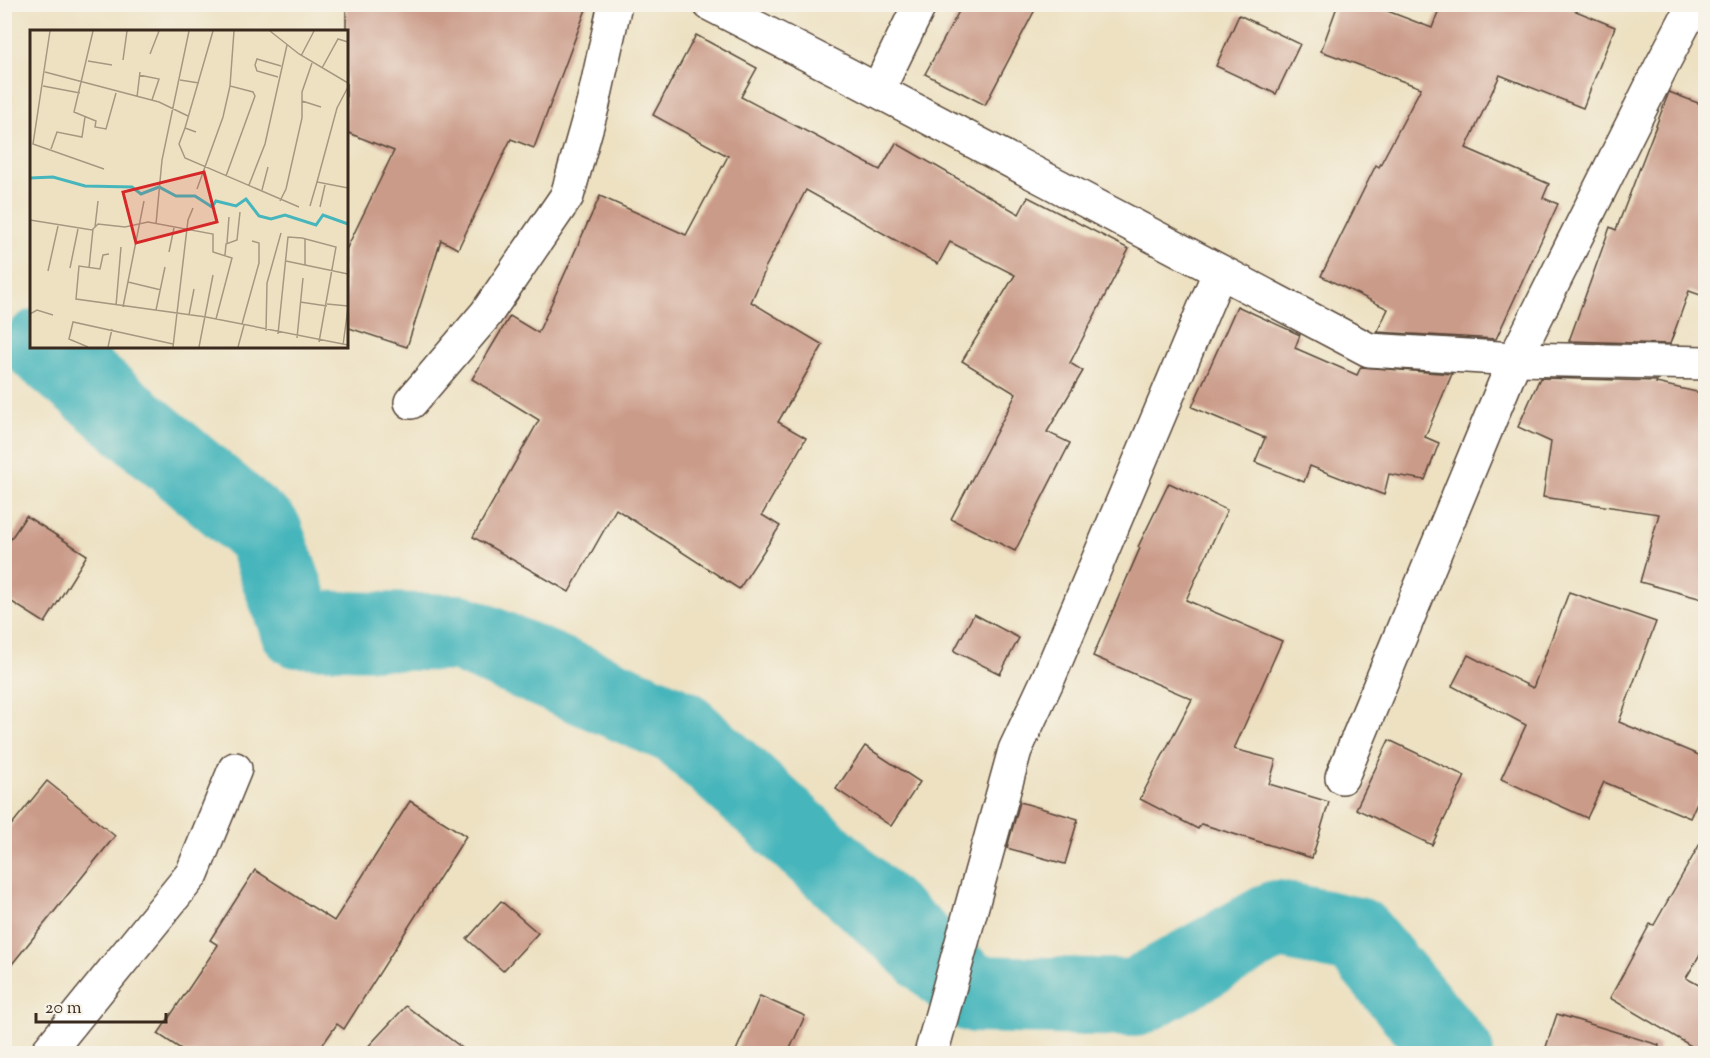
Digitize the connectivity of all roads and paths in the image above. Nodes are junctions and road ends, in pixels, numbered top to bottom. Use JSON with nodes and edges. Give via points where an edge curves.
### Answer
{"nodes":[{"id":1,"x":615,"y":4,"type":"edge"},
{"id":2,"x":711,"y":4,"type":"edge"},
{"id":3,"x":920,"y":4,"type":"edge"},
{"id":4,"x":1694,"y":4,"type":"edge"},
{"id":5,"x":878,"y":90,"type":"junction"},
{"id":6,"x":1219,"y":273,"type":"junction"},
{"id":7,"x":1515,"y":359,"type":"junction"},
{"id":8,"x":1706,"y":363,"type":"edge"},
{"id":9,"x":411,"y":402,"type":"dead end"},
{"id":10,"x":235,"y":769,"type":"dead end"},
{"id":11,"x":1342,"y":777,"type":"dead end"},
{"id":12,"x":46,"y":1053,"type":"edge"},
{"id":13,"x":931,"y":1053,"type":"edge"}],
"edges":[{"from":1,"to":9,"type":"street","via":[[567,196],[486,314]]},
{"from":2,"to":5,"type":"street"},
{"from":3,"to":5,"type":"street"},
{"from":4,"to":7,"type":"street"},
{"from":5,"to":6,"type":"street"},
{"from":6,"to":7,"type":"street","via":[[1369,350]]},
{"from":6,"to":13,"type":"street","via":[[1016,750]]},
{"from":7,"to":8,"type":"street"},
{"from":7,"to":11,"type":"street"},
{"from":10,"to":12,"type":"street","via":[[192,874]]}]}
